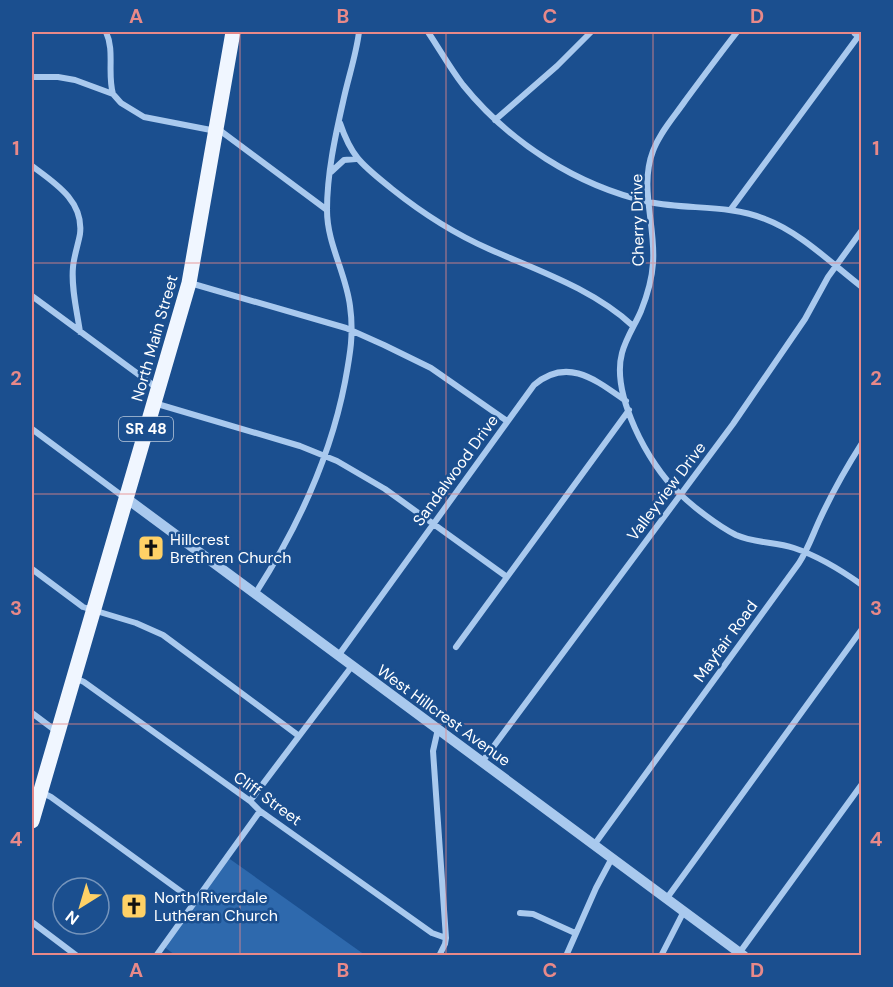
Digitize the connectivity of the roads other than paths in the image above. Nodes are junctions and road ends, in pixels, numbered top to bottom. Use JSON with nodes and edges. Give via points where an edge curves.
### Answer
{"nodes":[{"id":1,"x":106,"y":32,"type":"edge"},
{"id":2,"x":234,"y":32,"type":"edge"},
{"id":3,"x":358,"y":32,"type":"edge"},
{"id":4,"x":430,"y":32,"type":"edge"},
{"id":5,"x":591,"y":32,"type":"edge"},
{"id":6,"x":736,"y":32,"type":"edge"},
{"id":7,"x":859,"y":34,"type":"edge"},
{"id":8,"x":32,"y":77,"type":"edge"},
{"id":9,"x":113,"y":94,"type":"junction"},
{"id":10,"x":495,"y":120,"type":"junction"},
{"id":11,"x":340,"y":123,"type":"junction"},
{"id":12,"x":217,"y":130,"type":"junction"},
{"id":13,"x":356,"y":159,"type":"junction"},
{"id":14,"x":32,"y":166,"type":"edge"},
{"id":15,"x":331,"y":172,"type":"junction"},
{"id":16,"x":649,"y":202,"type":"junction"},
{"id":17,"x":731,"y":209,"type":"junction"},
{"id":18,"x":327,"y":210,"type":"junction"},
{"id":19,"x":861,"y":230,"type":"edge"},
{"id":20,"x":835,"y":266,"type":"junction"},
{"id":21,"x":189,"y":283,"type":"junction"},
{"id":22,"x":861,"y":287,"type":"edge"},
{"id":23,"x":32,"y":296,"type":"edge"},
{"id":24,"x":633,"y":326,"type":"junction"},
{"id":25,"x":352,"y":331,"type":"junction"},
{"id":26,"x":80,"y":332,"type":"junction"},
{"id":27,"x":156,"y":396,"type":"junction"},
{"id":28,"x":626,"y":402,"type":"junction"},
{"id":29,"x":628,"y":411,"type":"junction"},
{"id":30,"x":507,"y":421,"type":"junction"},
{"id":31,"x":32,"y":429,"type":"edge"},
{"id":32,"x":861,"y":443,"type":"edge"},
{"id":33,"x":325,"y":456,"type":"junction"},
{"id":34,"x":681,"y":495,"type":"junction"},
{"id":35,"x":126,"y":498,"type":"junction"},
{"id":36,"x":433,"y":523,"type":"junction"},
{"id":37,"x":806,"y":553,"type":"junction"},
{"id":38,"x":32,"y":569,"type":"edge"},
{"id":39,"x":507,"y":577,"type":"junction"},
{"id":40,"x":861,"y":585,"type":"edge"},
{"id":41,"x":255,"y":594,"type":"junction"},
{"id":42,"x":92,"y":611,"type":"junction"},
{"id":43,"x":861,"y":629,"type":"edge"},
{"id":44,"x":456,"y":647,"type":"dead end"},
{"id":45,"x":338,"y":656,"type":"junction"},
{"id":46,"x":352,"y":666,"type":"junction"},
{"id":47,"x":74,"y":678,"type":"junction"},
{"id":48,"x":32,"y":713,"type":"edge"},
{"id":49,"x":438,"y":729,"type":"junction"},
{"id":50,"x":57,"y":731,"type":"junction"},
{"id":51,"x":299,"y":736,"type":"junction"},
{"id":52,"x":482,"y":762,"type":"junction"},
{"id":53,"x":861,"y":784,"type":"edge"},
{"id":54,"x":40,"y":792,"type":"junction"},
{"id":55,"x":250,"y":801,"type":"junction"},
{"id":56,"x":260,"y":811,"type":"junction"},
{"id":57,"x":32,"y":821,"type":"edge"},
{"id":58,"x":594,"y":845,"type":"junction"},
{"id":59,"x":612,"y":858,"type":"junction"},
{"id":60,"x":667,"y":898,"type":"junction"},
{"id":61,"x":194,"y":902,"type":"junction"},
{"id":62,"x":684,"y":911,"type":"junction"},
{"id":63,"x":520,"y":913,"type":"dead end"},
{"id":64,"x":32,"y":922,"type":"edge"},
{"id":65,"x":575,"y":933,"type":"junction"},
{"id":66,"x":446,"y":938,"type":"junction"},
{"id":67,"x":742,"y":954,"type":"edge"},
{"id":68,"x":77,"y":956,"type":"edge"},
{"id":69,"x":156,"y":956,"type":"edge"},
{"id":70,"x":439,"y":956,"type":"edge"},
{"id":71,"x":566,"y":956,"type":"edge"},
{"id":72,"x":661,"y":956,"type":"edge"}],
"edges":[{"from":1,"to":9,"type":"street","via":[[111,44]]},
{"from":2,"to":12,"type":"main road","name":"North Main Street","number":"SR 48"},
{"from":3,"to":11,"type":"street"},
{"from":4,"to":10,"type":"street","via":[[464,85]]},
{"from":5,"to":10,"type":"street"},
{"from":6,"to":16,"type":"street","name":"Cherry Drive","via":[[659,137],[649,164]]},
{"from":7,"to":17,"type":"street"},
{"from":8,"to":9,"type":"street","via":[[66,79]]},
{"from":9,"to":12,"type":"street","via":[[144,117]]},
{"from":10,"to":16,"type":"street","via":[[537,153],[572,173]]},
{"from":11,"to":13,"type":"street"},
{"from":11,"to":15,"type":"street"},
{"from":12,"to":18,"type":"street"},
{"from":12,"to":21,"type":"main road","name":"North Main Street","number":"SR 48"},
{"from":13,"to":15,"type":"street","via":[[344,160]]},
{"from":13,"to":24,"type":"street","via":[[435,220],[582,291]]},
{"from":14,"to":26,"type":"street","via":[[66,192],[79,218],[73,276]]},
{"from":15,"to":18,"type":"street"},
{"from":16,"to":17,"type":"street"},
{"from":16,"to":24,"type":"street","name":"Cherry Drive","via":[[653,265]]},
{"from":17,"to":20,"type":"street","via":[[786,228]]},
{"from":18,"to":25,"type":"street","via":[[331,241],[348,293]]},
{"from":19,"to":20,"type":"street","name":"Valleyview Drive"},
{"from":20,"to":22,"type":"street"},
{"from":20,"to":34,"type":"street","name":"Valleyview Drive","via":[[766,377]]},
{"from":21,"to":25,"type":"street"},
{"from":21,"to":27,"type":"main road","name":"North Main Street","number":"SR 48"},
{"from":23,"to":26,"type":"street"},
{"from":24,"to":28,"type":"street","name":"Cherry Drive","via":[[621,360]]},
{"from":25,"to":30,"type":"street","via":[[431,368]]},
{"from":25,"to":33,"type":"street","via":[[343,392]]},
{"from":26,"to":27,"type":"street"},
{"from":27,"to":33,"type":"street"},
{"from":27,"to":35,"type":"main road","name":"North Main Street","number":"SR 48"},
{"from":28,"to":29,"type":"street","name":"Cherry Drive"},
{"from":28,"to":30,"type":"street","name":"Sandalwood Drive","via":[[584,375],[559,372],[534,385]]},
{"from":29,"to":34,"type":"street","name":"Cherry Drive","via":[[644,445]]},
{"from":29,"to":39,"type":"street"},
{"from":30,"to":36,"type":"street","name":"Sandalwood Drive"},
{"from":31,"to":35,"type":"street"},
{"from":32,"to":37,"type":"street","name":"Mayfair Road"},
{"from":33,"to":36,"type":"street","via":[[385,489]]},
{"from":33,"to":41,"type":"street","via":[[288,540]]},
{"from":34,"to":37,"type":"street","name":"Cherry Drive","via":[[736,535]]},
{"from":34,"to":52,"type":"street","name":"Valleyview Drive"},
{"from":35,"to":41,"type":"street","name":"West Hillcrest Avenue"},
{"from":35,"to":42,"type":"main road","name":"North Main Street","number":"SR 48"},
{"from":36,"to":39,"type":"street"},
{"from":36,"to":45,"type":"street","name":"Sandalwood Drive"},
{"from":37,"to":40,"type":"street","name":"Cherry Drive"},
{"from":37,"to":58,"type":"street","name":"Mayfair Road"},
{"from":38,"to":42,"type":"street"},
{"from":39,"to":44,"type":"street"},
{"from":41,"to":45,"type":"street","name":"West Hillcrest Avenue"},
{"from":42,"to":47,"type":"main road","name":"North Main Street","number":"SR 48"},
{"from":42,"to":51,"type":"street","via":[[136,622],[163,635]]},
{"from":43,"to":60,"type":"street"},
{"from":45,"to":46,"type":"street","name":"West Hillcrest Avenue"},
{"from":46,"to":49,"type":"street","name":"West Hillcrest Avenue"},
{"from":46,"to":51,"type":"street"},
{"from":47,"to":50,"type":"main road","name":"North Main Street","number":"SR 48"},
{"from":47,"to":55,"type":"street","name":"Cliff Street"},
{"from":48,"to":50,"type":"street"},
{"from":49,"to":52,"type":"street","name":"West Hillcrest Avenue"},
{"from":49,"to":66,"type":"street","via":[[433,752]]},
{"from":50,"to":54,"type":"main road","name":"North Main Street","number":"SR 48"},
{"from":51,"to":55,"type":"street"},
{"from":52,"to":58,"type":"street","name":"West Hillcrest Avenue"},
{"from":53,"to":67,"type":"street"},
{"from":54,"to":57,"type":"main road","name":"North Main Street","number":"SR 48"},
{"from":54,"to":61,"type":"street"},
{"from":55,"to":56,"type":"street","name":"Cliff Street"},
{"from":56,"to":61,"type":"street"},
{"from":56,"to":66,"type":"street","name":"Cliff Street","via":[[432,933]]},
{"from":58,"to":59,"type":"street","name":"West Hillcrest Avenue"},
{"from":59,"to":60,"type":"street","name":"West Hillcrest Avenue"},
{"from":59,"to":65,"type":"street"},
{"from":60,"to":62,"type":"street","name":"West Hillcrest Avenue"},
{"from":61,"to":69,"type":"street"},
{"from":62,"to":67,"type":"street","name":"West Hillcrest Avenue"},
{"from":62,"to":72,"type":"street"},
{"from":63,"to":65,"type":"street","via":[[533,914]]},
{"from":64,"to":68,"type":"street"},
{"from":65,"to":71,"type":"street"},
{"from":66,"to":70,"type":"street"}]}
